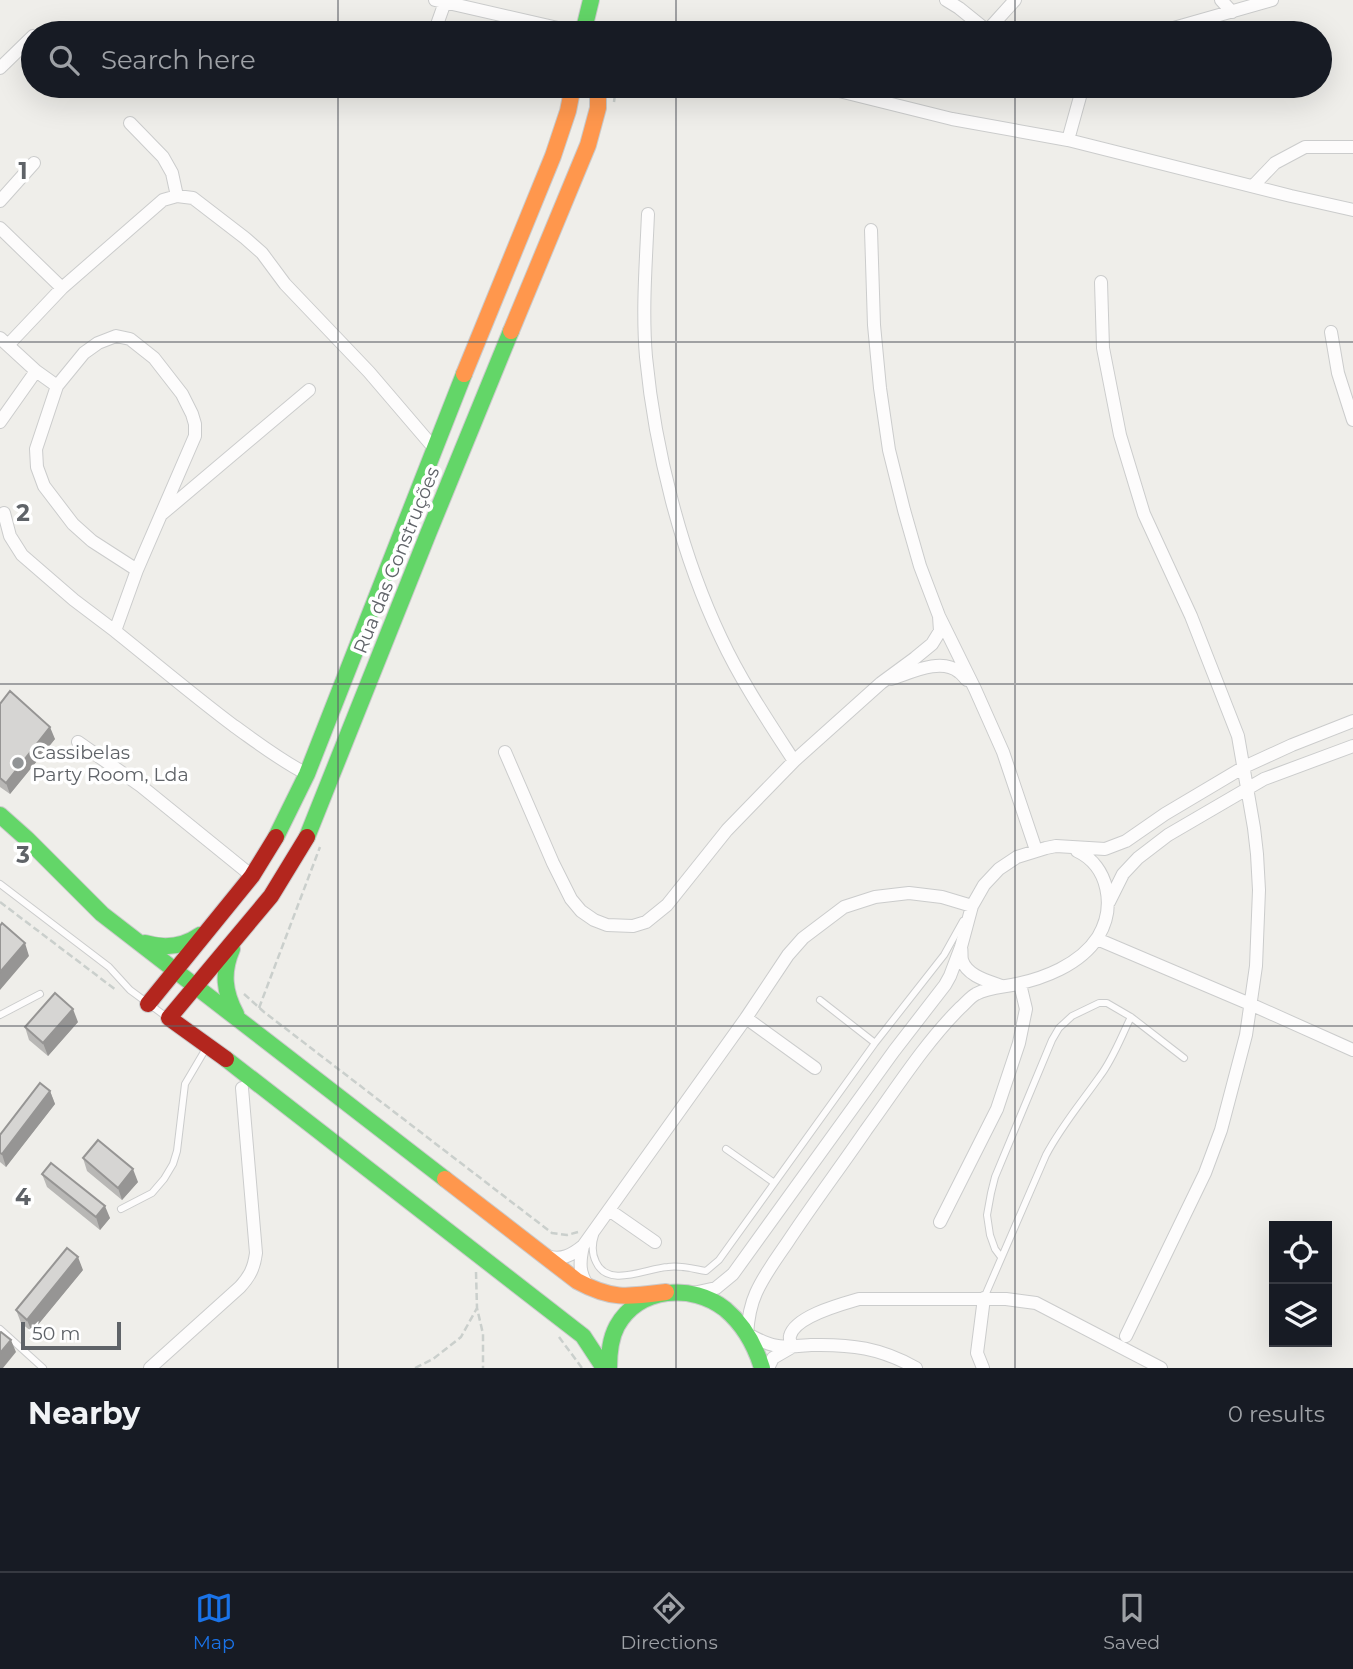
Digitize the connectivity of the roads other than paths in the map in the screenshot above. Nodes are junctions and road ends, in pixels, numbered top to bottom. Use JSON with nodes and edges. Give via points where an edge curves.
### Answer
{"nodes":[{"id":1,"x":591,"y":0,"type":"edge"},
{"id":2,"x":946,"y":0,"type":"edge"},
{"id":3,"x":1015,"y":0,"type":"edge"},
{"id":4,"x":1221,"y":0,"type":"edge"},
{"id":5,"x":1272,"y":0,"type":"edge"},
{"id":6,"x":440,"y":1,"type":"edge"},
{"id":7,"x":1232,"y":12,"type":"junction"},
{"id":8,"x":436,"y":21,"type":"edge"},
{"id":9,"x":527,"y":21,"type":"edge"},
{"id":10,"x":587,"y":21,"type":"edge"},
{"id":11,"x":975,"y":21,"type":"edge"},
{"id":12,"x":997,"y":21,"type":"edge"},
{"id":13,"x":1199,"y":21,"type":"edge"},
{"id":14,"x":21,"y":48,"type":"edge"},
{"id":15,"x":0,"y":68,"type":"edge"},
{"id":16,"x":571,"y":98,"type":"edge"},
{"id":17,"x":597,"y":98,"type":"edge"},
{"id":18,"x":867,"y":98,"type":"edge"},
{"id":19,"x":1080,"y":98,"type":"edge"},
{"id":20,"x":130,"y":123,"type":"dead end"},
{"id":21,"x":1068,"y":140,"type":"junction"},
{"id":22,"x":1353,"y":147,"type":"edge"},
{"id":23,"x":34,"y":163,"type":"dead end"},
{"id":24,"x":1253,"y":186,"type":"junction"},
{"id":25,"x":177,"y":196,"type":"junction"},
{"id":26,"x":0,"y":201,"type":"edge"},
{"id":27,"x":1353,"y":210,"type":"edge"},
{"id":28,"x":648,"y":214,"type":"dead end"},
{"id":29,"x":0,"y":228,"type":"edge"},
{"id":30,"x":871,"y":230,"type":"dead end"},
{"id":31,"x":1101,"y":282,"type":"dead end"},
{"id":32,"x":62,"y":288,"type":"junction"},
{"id":33,"x":1331,"y":332,"type":"dead end"},
{"id":34,"x":4,"y":342,"type":"edge"},
{"id":35,"x":36,"y":371,"type":"junction"},
{"id":36,"x":57,"y":386,"type":"junction"},
{"id":37,"x":309,"y":390,"type":"dead end"},
{"id":38,"x":1353,"y":420,"type":"edge"},
{"id":39,"x":0,"y":422,"type":"edge"},
{"id":40,"x":434,"y":448,"type":"junction"},
{"id":41,"x":4,"y":513,"type":"dead end"},
{"id":42,"x":160,"y":516,"type":"junction"},
{"id":43,"x":137,"y":570,"type":"junction"},
{"id":44,"x":939,"y":616,"type":"junction"},
{"id":45,"x":115,"y":631,"type":"junction"},
{"id":46,"x":881,"y":682,"type":"junction"},
{"id":47,"x":975,"y":690,"type":"junction"},
{"id":48,"x":1353,"y":721,"type":"edge"},
{"id":49,"x":78,"y":742,"type":"dead end"},
{"id":50,"x":1353,"y":746,"type":"edge"},
{"id":51,"x":505,"y":752,"type":"dead end"},
{"id":52,"x":794,"y":761,"type":"junction"},
{"id":53,"x":1244,"y":767,"type":"junction"},
{"id":54,"x":307,"y":774,"type":"junction"},
{"id":55,"x":1248,"y":788,"type":"junction"},
{"id":56,"x":0,"y":815,"type":"edge"},
{"id":57,"x":1065,"y":847,"type":"junction"},
{"id":58,"x":1036,"y":850,"type":"junction"},
{"id":59,"x":252,"y":876,"type":"junction"},
{"id":60,"x":0,"y":884,"type":"edge"},
{"id":61,"x":972,"y":906,"type":"junction"},
{"id":62,"x":1108,"y":906,"type":"junction"},
{"id":63,"x":224,"y":912,"type":"junction"},
{"id":64,"x":242,"y":932,"type":"junction"},
{"id":65,"x":131,"y":936,"type":"junction"},
{"id":66,"x":1097,"y":939,"type":"junction"},
{"id":67,"x":961,"y":947,"type":"junction"},
{"id":68,"x":176,"y":971,"type":"junction"},
{"id":69,"x":1020,"y":984,"type":"junction"},
{"id":70,"x":197,"y":986,"type":"junction"},
{"id":71,"x":1005,"y":986,"type":"junction"},
{"id":72,"x":40,"y":994,"type":"dead end"},
{"id":73,"x":820,"y":1000,"type":"dead end"},
{"id":74,"x":148,"y":1004,"type":"junction"},
{"id":75,"x":1250,"y":1004,"type":"junction"},
{"id":76,"x":0,"y":1015,"type":"edge"},
{"id":77,"x":1131,"y":1017,"type":"junction"},
{"id":78,"x":169,"y":1018,"type":"junction"},
{"id":79,"x":746,"y":1018,"type":"junction"},
{"id":80,"x":244,"y":1024,"type":"junction"},
{"id":81,"x":875,"y":1043,"type":"junction"},
{"id":82,"x":208,"y":1045,"type":"junction"},
{"id":83,"x":1353,"y":1050,"type":"edge"},
{"id":84,"x":1184,"y":1058,"type":"dead end"},
{"id":85,"x":815,"y":1068,"type":"dead end"},
{"id":86,"x":242,"y":1088,"type":"dead end"},
{"id":87,"x":726,"y":1149,"type":"dead end"},
{"id":88,"x":773,"y":1182,"type":"junction"},
{"id":89,"x":121,"y":1209,"type":"dead end"},
{"id":90,"x":609,"y":1210,"type":"junction"},
{"id":91,"x":940,"y":1222,"type":"dead end"},
{"id":92,"x":597,"y":1227,"type":"junction"},
{"id":93,"x":655,"y":1242,"type":"dead end"},
{"id":94,"x":583,"y":1247,"type":"junction"},
{"id":95,"x":540,"y":1253,"type":"junction"},
{"id":96,"x":1001,"y":1257,"type":"junction"},
{"id":97,"x":590,"y":1289,"type":"junction"},
{"id":98,"x":666,"y":1292,"type":"junction"},
{"id":99,"x":693,"y":1293,"type":"junction"},
{"id":100,"x":984,"y":1298,"type":"junction"},
{"id":101,"x":0,"y":1329,"type":"edge"},
{"id":102,"x":747,"y":1334,"type":"junction"},
{"id":103,"x":1126,"y":1336,"type":"dead end"},
{"id":104,"x":792,"y":1347,"type":"junction"},
{"id":105,"x":43,"y":1368,"type":"edge"},
{"id":106,"x":150,"y":1368,"type":"edge"},
{"id":107,"x":606,"y":1368,"type":"edge"},
{"id":108,"x":762,"y":1368,"type":"edge"},
{"id":109,"x":768,"y":1368,"type":"edge"},
{"id":110,"x":916,"y":1368,"type":"edge"},
{"id":111,"x":983,"y":1368,"type":"edge"},
{"id":112,"x":1161,"y":1368,"type":"edge"}],
"edges":[{"from":1,"to":10,"type":"street"},
{"from":2,"to":11,"type":"street"},
{"from":3,"to":12,"type":"street"},
{"from":4,"to":7,"type":"street"},
{"from":5,"to":7,"type":"street"},
{"from":6,"to":8,"type":"street"},
{"from":6,"to":9,"type":"street"},
{"from":7,"to":13,"type":"street"},
{"from":14,"to":15,"type":"street"},
{"from":16,"to":40,"type":"street","name":"Rua das Construções","via":[[553,156]]},
{"from":17,"to":64,"type":"street","name":"Rua das Construções","via":[[588,145],[306,840],[271,897]]},
{"from":18,"to":21,"type":"street"},
{"from":19,"to":21,"type":"street"},
{"from":20,"to":25,"type":"street","via":[[163,157]]},
{"from":21,"to":24,"type":"street"},
{"from":22,"to":24,"type":"street","via":[[1305,147],[1275,163]]},
{"from":23,"to":26,"type":"street"},
{"from":24,"to":27,"type":"street"},
{"from":25,"to":32,"type":"street","via":[[163,200]]},
{"from":25,"to":40,"type":"street","via":[[193,198],[262,253]]},
{"from":28,"to":52,"type":"street","via":[[646,357],[672,500],[721,638]]},
{"from":29,"to":32,"type":"street"},
{"from":30,"to":44,"type":"street","via":[[874,325],[889,450],[919,566]]},
{"from":31,"to":53,"type":"street","via":[[1103,348],[1120,435],[1144,514],[1191,616],[1238,736]]},
{"from":32,"to":34,"type":"street"},
{"from":33,"to":38,"type":"street"},
{"from":34,"to":35,"type":"street"},
{"from":35,"to":36,"type":"street"},
{"from":35,"to":39,"type":"street"},
{"from":36,"to":42,"type":"street","via":[[84,353],[116,336],[130,339],[154,358],[182,394],[195,424],[195,436]]},
{"from":36,"to":43,"type":"street","via":[[36,449],[44,486],[73,524]]},
{"from":37,"to":42,"type":"street"},
{"from":40,"to":54,"type":"street","name":"Rua das Construções"},
{"from":41,"to":45,"type":"street","via":[[10,536],[22,555]]},
{"from":42,"to":43,"type":"street"},
{"from":43,"to":45,"type":"street"},
{"from":44,"to":46,"type":"street","via":[[940,631],[932,644]]},
{"from":44,"to":47,"type":"street"},
{"from":45,"to":54,"type":"street","via":[[222,717]]},
{"from":46,"to":47,"type":"street","via":[[944,665],[957,670]]},
{"from":46,"to":52,"type":"street"},
{"from":47,"to":58,"type":"street","via":[[1003,752]]},
{"from":48,"to":53,"type":"street"},
{"from":49,"to":59,"type":"street","via":[[141,786]]},
{"from":50,"to":55,"type":"street"},
{"from":51,"to":52,"type":"street","via":[[571,899],[594,920],[620,926],[646,922],[658,914],[727,830]]},
{"from":53,"to":55,"type":"street"},
{"from":53,"to":57,"type":"street","via":[[1126,841],[1105,849]]},
{"from":54,"to":59,"type":"street","name":"Rua das Construções"},
{"from":55,"to":62,"type":"street","via":[[1138,858],[1123,874]]},
{"from":55,"to":75,"type":"street","via":[[1259,890]]},
{"from":56,"to":65,"type":"street","via":[[102,914]]},
{"from":57,"to":58,"type":"street"},
{"from":57,"to":62,"type":"street","via":[[1086,855],[1099,869]]},
{"from":58,"to":61,"type":"street","via":[[999,869]]},
{"from":59,"to":63,"type":"street","name":"Rua das Construções"},
{"from":60,"to":74,"type":"lane","via":[[109,967]]},
{"from":61,"to":67,"type":"street"},
{"from":61,"to":79,"type":"street","via":[[909,893],[844,907],[803,938]]},
{"from":61,"to":81,"type":"lane","via":[[944,955]]},
{"from":62,"to":66,"type":"street"},
{"from":63,"to":65,"type":"street","via":[[196,939],[180,946],[156,946]]},
{"from":63,"to":68,"type":"street","name":"Rua das Construções"},
{"from":64,"to":70,"type":"street","name":"Rua das Construções"},
{"from":64,"to":80,"type":"street","via":[[226,967],[225,991]]},
{"from":65,"to":68,"type":"street"},
{"from":66,"to":69,"type":"street","via":[[1080,957]]},
{"from":66,"to":75,"type":"street"},
{"from":67,"to":71,"type":"street","via":[[962,961],[970,971]]},
{"from":67,"to":99,"type":"street","via":[[945,985],[733,1274],[716,1288]]},
{"from":68,"to":70,"type":"street"},
{"from":68,"to":74,"type":"street","name":"Rua das Construções"},
{"from":69,"to":71,"type":"street"},
{"from":69,"to":91,"type":"street","via":[[1026,1009],[997,1109]]},
{"from":70,"to":78,"type":"street","name":"Rua das Construções"},
{"from":70,"to":80,"type":"street"},
{"from":71,"to":102,"type":"street","via":[[976,994],[913,1066],[766,1274],[751,1303]]},
{"from":72,"to":76,"type":"lane"},
{"from":73,"to":81,"type":"lane"},
{"from":74,"to":78,"type":"lane"},
{"from":75,"to":83,"type":"street"},
{"from":75,"to":103,"type":"street","via":[[1233,1089],[1209,1163]]},
{"from":77,"to":84,"type":"lane"},
{"from":77,"to":96,"type":"lane","via":[[1101,1075],[1052,1144]]},
{"from":77,"to":96,"type":"lane","via":[[1099,1003],[1065,1022],[1052,1040],[991,1193],[990,1235]]},
{"from":78,"to":82,"type":"street"},
{"from":79,"to":85,"type":"street"},
{"from":79,"to":90,"type":"street"},
{"from":80,"to":95,"type":"street"},
{"from":81,"to":88,"type":"lane"},
{"from":82,"to":89,"type":"lane","via":[[185,1084],[173,1164],[152,1193]]},
{"from":82,"to":107,"type":"street","via":[[583,1336]]},
{"from":86,"to":106,"type":"street","via":[[254,1266],[240,1287]]},
{"from":87,"to":88,"type":"lane"},
{"from":88,"to":92,"type":"lane","via":[[719,1260],[706,1271],[671,1266],[610,1275],[595,1261],[592,1248]]},
{"from":90,"to":92,"type":"street"},
{"from":90,"to":93,"type":"street"},
{"from":92,"to":94,"type":"street"},
{"from":94,"to":95,"type":"street","via":[[554,1259]]},
{"from":94,"to":97,"type":"street","via":[[580,1266]]},
{"from":95,"to":97,"type":"street"},
{"from":96,"to":100,"type":"lane"},
{"from":97,"to":98,"type":"street","via":[[618,1297]]},
{"from":98,"to":99,"type":"street"},
{"from":98,"to":107,"type":"street","via":[[640,1303],[621,1320]]},
{"from":99,"to":102,"type":"street","via":[[727,1311]]},
{"from":100,"to":104,"type":"street","via":[[859,1299],[839,1304],[805,1319],[790,1336]]},
{"from":100,"to":111,"type":"street","via":[[977,1353]]},
{"from":100,"to":112,"type":"street","via":[[1036,1303]]},
{"from":101,"to":105,"type":"lane"},
{"from":102,"to":104,"type":"street"},
{"from":102,"to":108,"type":"street"},
{"from":104,"to":109,"type":"street","via":[[773,1358]]},
{"from":104,"to":110,"type":"street","via":[[872,1349]]}]}
